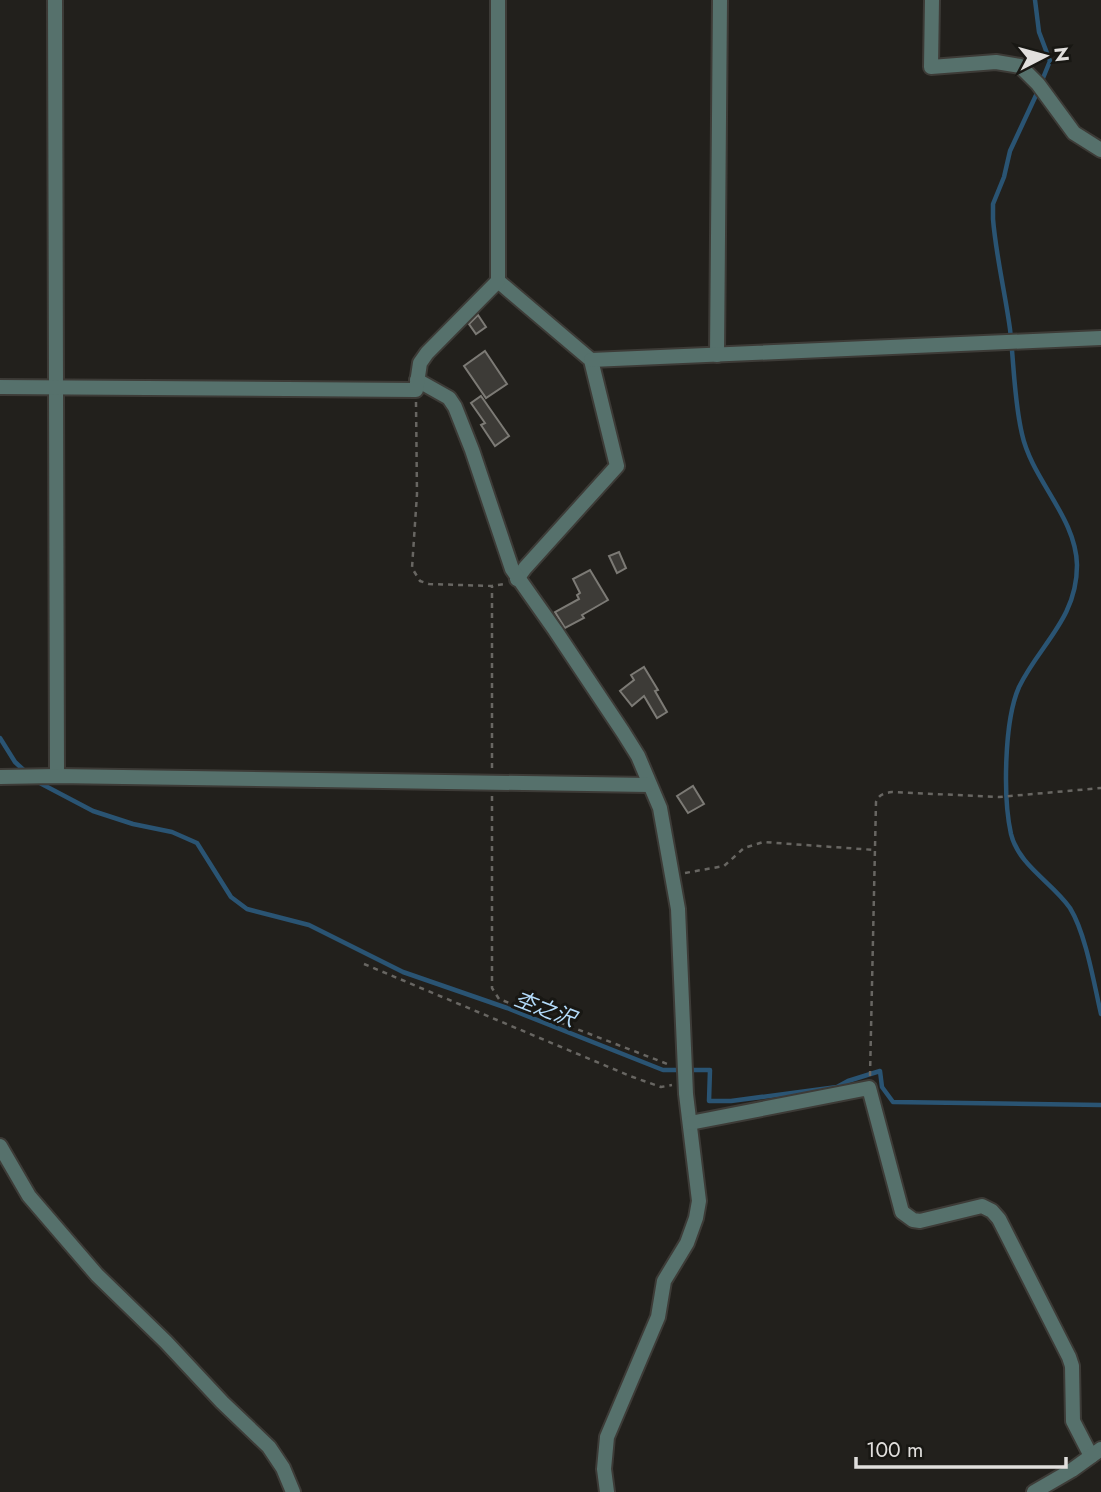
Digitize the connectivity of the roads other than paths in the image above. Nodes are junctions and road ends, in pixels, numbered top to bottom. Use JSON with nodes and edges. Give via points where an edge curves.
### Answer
{"nodes":[{"id":1,"x":55,"y":0,"type":"edge"},
{"id":2,"x":498,"y":0,"type":"edge"},
{"id":3,"x":720,"y":0,"type":"edge"},
{"id":4,"x":932,"y":0,"type":"edge"},
{"id":5,"x":1101,"y":150,"type":"edge"},
{"id":6,"x":498,"y":281,"type":"junction"},
{"id":7,"x":1101,"y":338,"type":"edge"},
{"id":8,"x":717,"y":355,"type":"junction"},
{"id":9,"x":591,"y":360,"type":"junction"},
{"id":10,"x":417,"y":385,"type":"junction"},
{"id":11,"x":0,"y":387,"type":"edge"},
{"id":12,"x":55,"y":388,"type":"junction"},
{"id":13,"x":517,"y":579,"type":"junction"},
{"id":14,"x":57,"y":776,"type":"junction"},
{"id":15,"x":0,"y":777,"type":"edge"},
{"id":16,"x":649,"y":785,"type":"junction"},
{"id":17,"x":691,"y":1123,"type":"junction"},
{"id":18,"x":0,"y":1146,"type":"edge"},
{"id":19,"x":1096,"y":1453,"type":"edge"},
{"id":20,"x":293,"y":1492,"type":"edge"},
{"id":21,"x":607,"y":1492,"type":"edge"},
{"id":22,"x":1034,"y":1492,"type":"edge"}],
"edges":[{"from":1,"to":12,"type":"street"},
{"from":2,"to":6,"type":"street"},
{"from":3,"to":8,"type":"street"},
{"from":4,"to":5,"type":"street","via":[[931,67],[996,62],[1020,66],[1074,133]]},
{"from":6,"to":9,"type":"street"},
{"from":6,"to":10,"type":"street","via":[[427,353],[420,363]]},
{"from":7,"to":8,"type":"street"},
{"from":8,"to":9,"type":"street"},
{"from":9,"to":13,"type":"street","via":[[617,466]]},
{"from":10,"to":12,"type":"street"},
{"from":10,"to":13,"type":"street","via":[[449,398],[455,407]]},
{"from":11,"to":12,"type":"street"},
{"from":12,"to":14,"type":"street"},
{"from":13,"to":16,"type":"street","via":[[623,732]]},
{"from":14,"to":15,"type":"street"},
{"from":14,"to":16,"type":"street"},
{"from":16,"to":17,"type":"street","via":[[660,808],[678,909]]},
{"from":17,"to":19,"type":"street","via":[[869,1088],[902,1212],[920,1221],[982,1206],[999,1219],[1069,1357],[1073,1421]]},
{"from":17,"to":21,"type":"street","via":[[699,1201],[696,1218],[664,1281],[657,1317],[607,1437]]},
{"from":18,"to":20,"type":"street","via":[[29,1196],[97,1275],[269,1447]]},
{"from":19,"to":22,"type":"street"}]}
